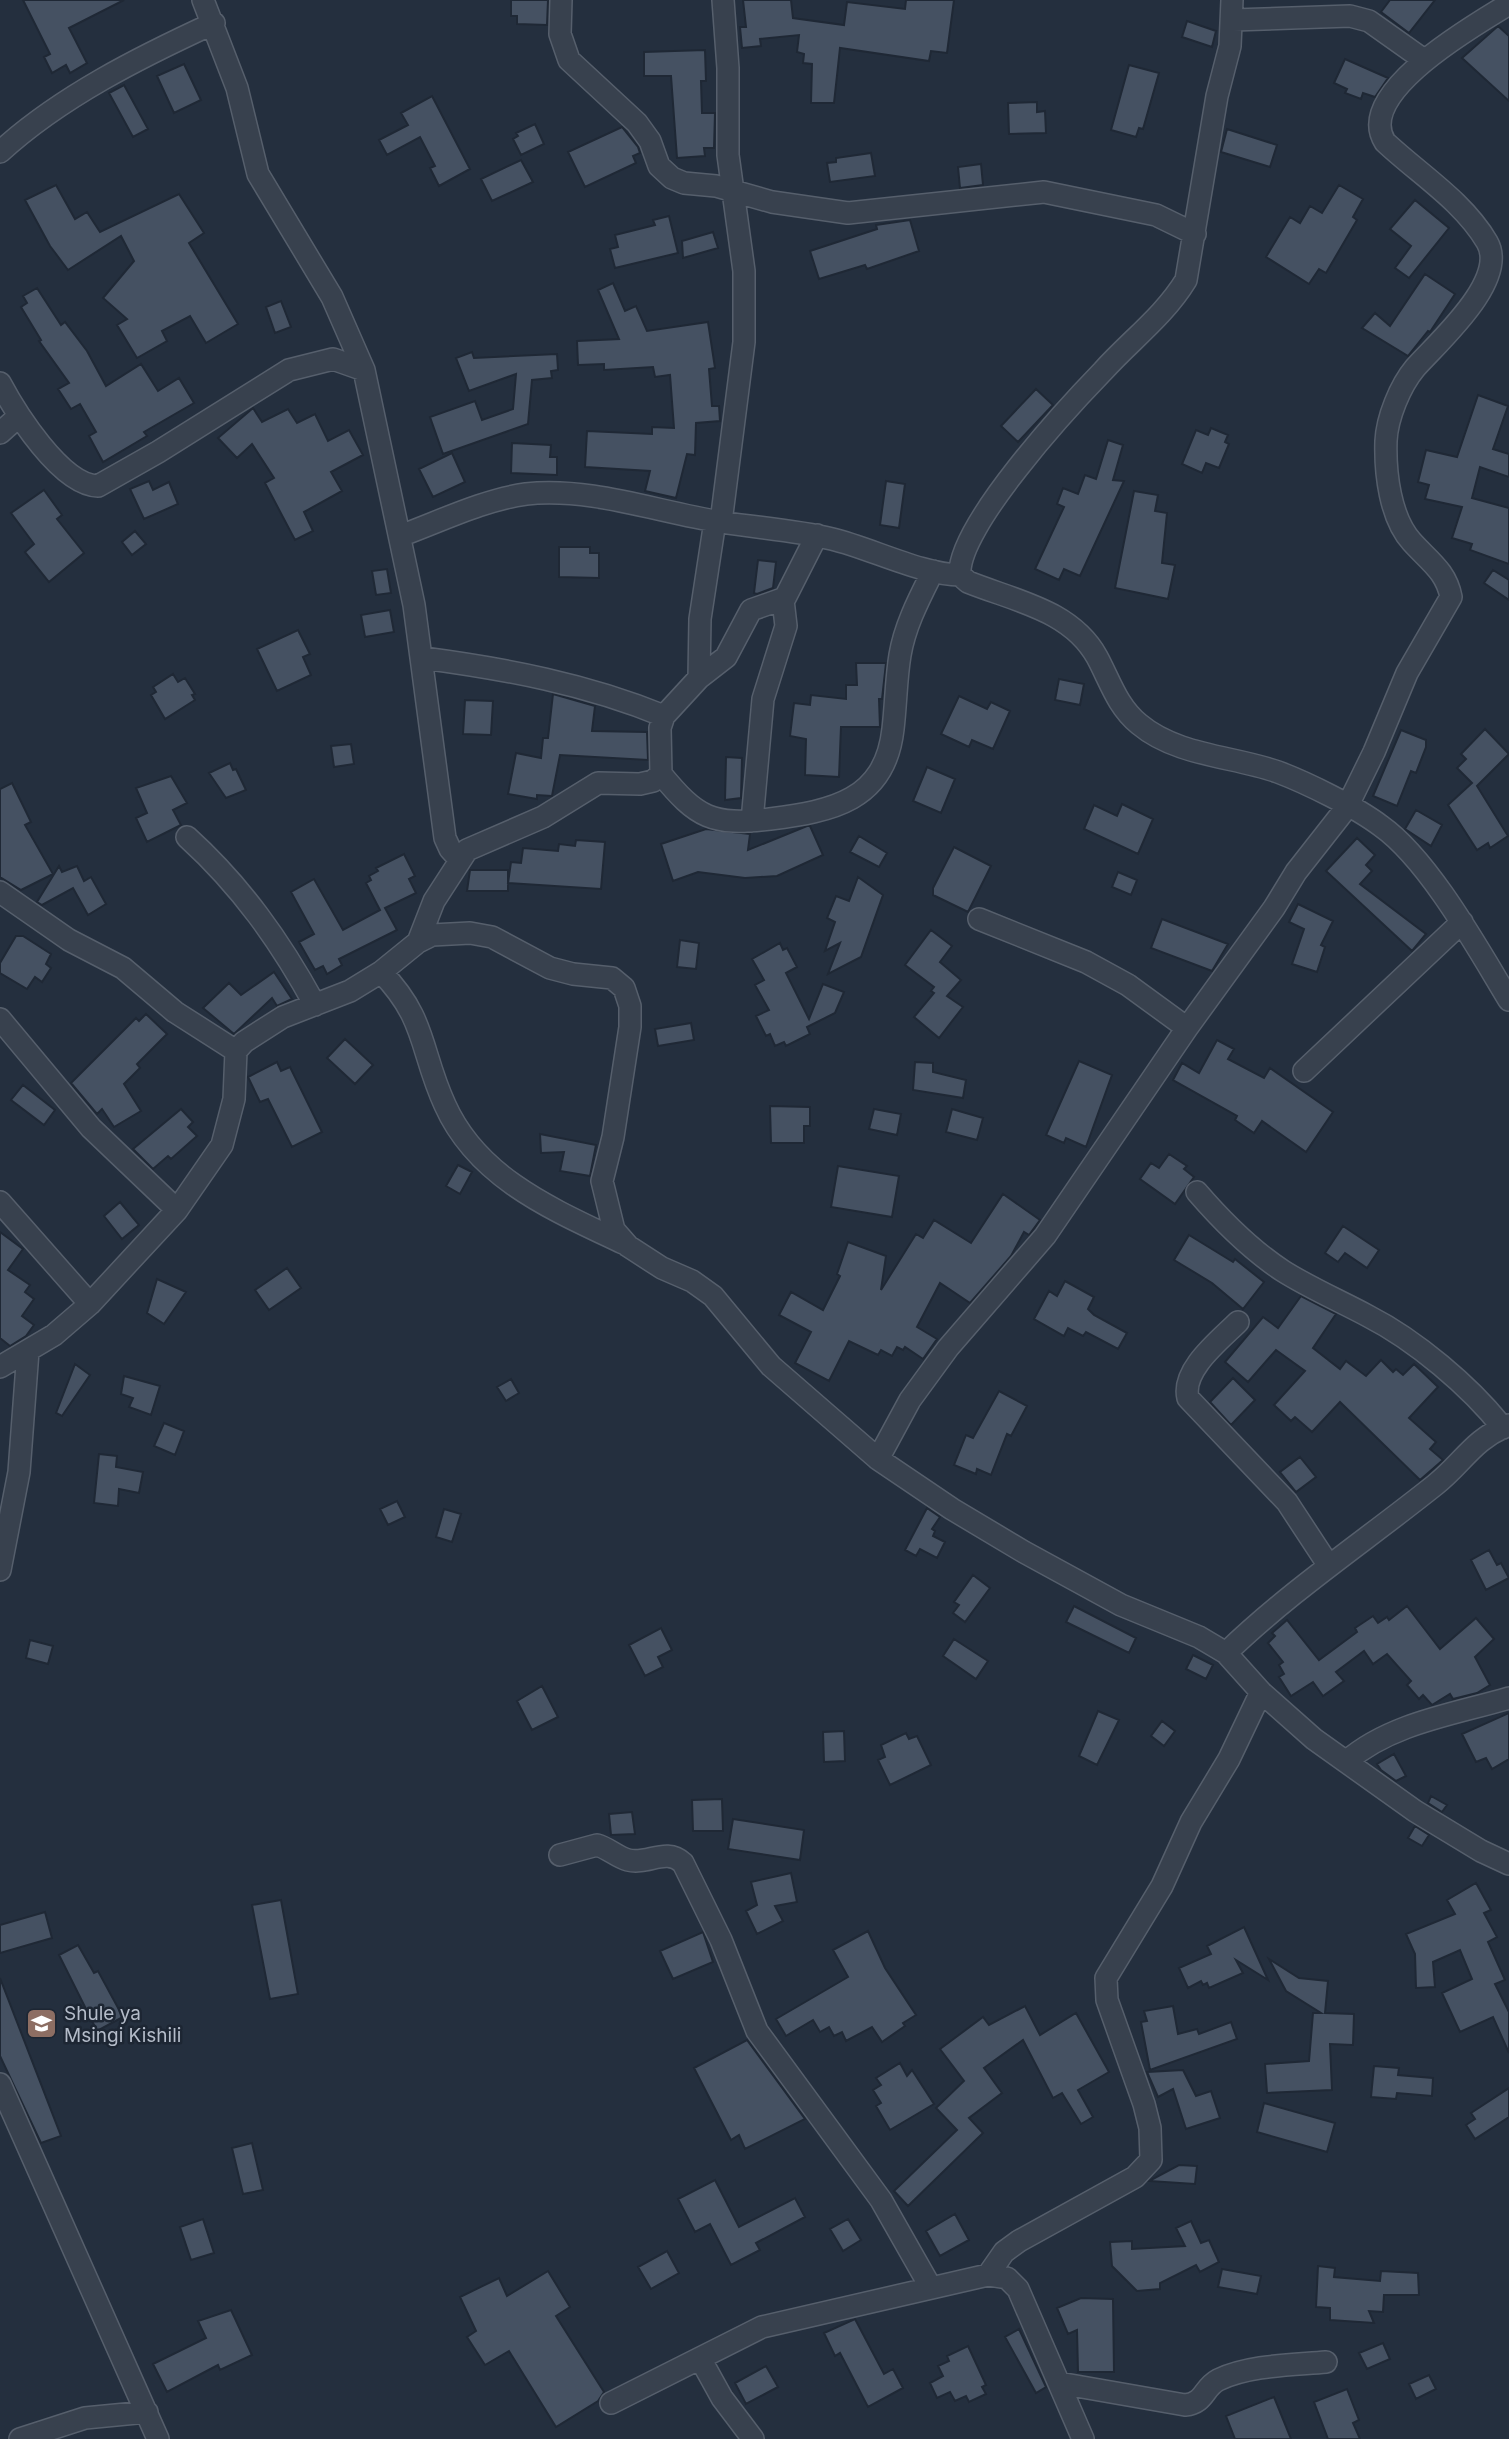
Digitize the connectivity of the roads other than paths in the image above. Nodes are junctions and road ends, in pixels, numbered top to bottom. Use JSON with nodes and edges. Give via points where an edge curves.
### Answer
{"nodes":[{"id":1,"x":203,"y":0,"type":"edge"},
{"id":2,"x":561,"y":0,"type":"edge"},
{"id":3,"x":723,"y":0,"type":"edge"},
{"id":4,"x":1509,"y":4,"type":"edge"},
{"id":5,"x":1232,"y":10,"type":"edge"},
{"id":6,"x":214,"y":23,"type":"junction"},
{"id":7,"x":1424,"y":60,"type":"junction"},
{"id":8,"x":0,"y":152,"type":"edge"},
{"id":9,"x":734,"y":190,"type":"junction"},
{"id":10,"x":1195,"y":234,"type":"junction"},
{"id":11,"x":1501,"y":260,"type":"edge"},
{"id":12,"x":364,"y":370,"type":"junction"},
{"id":13,"x":0,"y":383,"type":"edge"},
{"id":14,"x":19,"y":416,"type":"junction"},
{"id":15,"x":0,"y":433,"type":"edge"},
{"id":16,"x":718,"y":522,"type":"junction"},
{"id":17,"x":817,"y":535,"type":"junction"},
{"id":18,"x":400,"y":536,"type":"junction"},
{"id":19,"x":933,"y":571,"type":"junction"},
{"id":20,"x":960,"y":575,"type":"junction"},
{"id":21,"x":783,"y":600,"type":"junction"},
{"id":22,"x":423,"y":658,"type":"junction"},
{"id":23,"x":699,"y":678,"type":"junction"},
{"id":24,"x":664,"y":716,"type":"junction"},
{"id":25,"x":661,"y":774,"type":"junction"},
{"id":26,"x":1347,"y":807,"type":"junction"},
{"id":27,"x":752,"y":821,"type":"junction"},
{"id":28,"x":187,"y":837,"type":"dead end"},
{"id":29,"x":459,"y":859,"type":"junction"},
{"id":30,"x":0,"y":892,"type":"edge"},
{"id":31,"x":979,"y":919,"type":"dead end"},
{"id":32,"x":1462,"y":922,"type":"junction"},
{"id":33,"x":418,"y":942,"type":"junction"},
{"id":34,"x":381,"y":972,"type":"junction"},
{"id":35,"x":1509,"y":1000,"type":"edge"},
{"id":36,"x":315,"y":1005,"type":"junction"},
{"id":37,"x":0,"y":1019,"type":"edge"},
{"id":38,"x":1187,"y":1028,"type":"junction"},
{"id":39,"x":236,"y":1051,"type":"junction"},
{"id":40,"x":1304,"y":1071,"type":"dead end"},
{"id":41,"x":1197,"y":1192,"type":"dead end"},
{"id":42,"x":0,"y":1202,"type":"edge"},
{"id":43,"x":177,"y":1210,"type":"junction"},
{"id":44,"x":628,"y":1246,"type":"junction"},
{"id":45,"x":90,"y":1304,"type":"junction"},
{"id":46,"x":1238,"y":1322,"type":"dead end"},
{"id":47,"x":28,"y":1351,"type":"junction"},
{"id":48,"x":0,"y":1367,"type":"edge"},
{"id":49,"x":1506,"y":1427,"type":"edge"},
{"id":50,"x":878,"y":1459,"type":"junction"},
{"id":51,"x":1329,"y":1566,"type":"junction"},
{"id":52,"x":0,"y":1570,"type":"edge"},
{"id":53,"x":1226,"y":1653,"type":"junction"},
{"id":54,"x":1261,"y":1692,"type":"junction"},
{"id":55,"x":1509,"y":1698,"type":"edge"},
{"id":56,"x":1347,"y":1761,"type":"junction"},
{"id":57,"x":560,"y":1855,"type":"dead end"},
{"id":58,"x":1509,"y":1864,"type":"edge"},
{"id":59,"x":0,"y":2084,"type":"edge"},
{"id":60,"x":988,"y":2275,"type":"junction"},
{"id":61,"x":931,"y":2288,"type":"junction"},
{"id":62,"x":701,"y":2360,"type":"junction"},
{"id":63,"x":1326,"y":2362,"type":"dead end"},
{"id":64,"x":1059,"y":2382,"type":"junction"},
{"id":65,"x":611,"y":2403,"type":"dead end"},
{"id":66,"x":147,"y":2412,"type":"junction"},
{"id":67,"x":20,"y":2439,"type":"edge"},
{"id":68,"x":158,"y":2439,"type":"edge"},
{"id":69,"x":753,"y":2439,"type":"edge"},
{"id":70,"x":1083,"y":2439,"type":"edge"}],
"edges":[{"from":1,"to":6,"type":"street"},
{"from":2,"to":9,"type":"street","via":[[560,34],[569,60],[637,123],[659,166],[684,183]]},
{"from":3,"to":9,"type":"street"},
{"from":4,"to":7,"type":"street"},
{"from":5,"to":7,"type":"street","via":[[1350,16],[1369,21]]},
{"from":5,"to":10,"type":"street"},
{"from":6,"to":8,"type":"street","via":[[120,70],[36,123]]},
{"from":6,"to":12,"type":"street","via":[[237,88],[258,174],[332,297]]},
{"from":7,"to":11,"type":"street","via":[[1389,99],[1379,132],[1469,217]]},
{"from":9,"to":10,"type":"street","via":[[772,202],[848,214],[1044,192],[1156,215]]},
{"from":9,"to":16,"type":"street","via":[[744,271],[744,342]]},
{"from":10,"to":20,"type":"street","via":[[1186,280],[1173,302],[1071,405],[991,503],[968,542]]},
{"from":11,"to":26,"type":"street","via":[[1473,302],[1404,385],[1390,420],[1386,441],[1398,522],[1448,581],[1451,597],[1406,673]]},
{"from":12,"to":14,"type":"street","via":[[333,359],[289,370],[98,486],[78,480],[36,440]]},
{"from":12,"to":18,"type":"street"},
{"from":13,"to":14,"type":"street"},
{"from":14,"to":15,"type":"street"},
{"from":16,"to":17,"type":"street"},
{"from":16,"to":18,"type":"street","via":[[561,493],[485,504]]},
{"from":16,"to":23,"type":"street","via":[[700,620]]},
{"from":17,"to":19,"type":"street"},
{"from":17,"to":21,"type":"street"},
{"from":18,"to":22,"type":"street"},
{"from":19,"to":20,"type":"street"},
{"from":19,"to":27,"type":"street","via":[[900,654],[893,732],[878,776],[861,793],[840,804],[808,814]]},
{"from":20,"to":26,"type":"street","via":[[1058,616],[1084,637],[1113,694],[1139,724],[1172,743],[1281,773]]},
{"from":21,"to":23,"type":"street","via":[[751,610],[726,657]]},
{"from":21,"to":27,"type":"street","via":[[786,626],[763,699]]},
{"from":22,"to":24,"type":"street","via":[[525,673]]},
{"from":22,"to":29,"type":"street","via":[[446,838]]},
{"from":23,"to":24,"type":"street"},
{"from":24,"to":25,"type":"street"},
{"from":25,"to":27,"type":"street","via":[[685,803],[701,814],[724,821]]},
{"from":25,"to":29,"type":"street","via":[[640,785],[598,783],[543,817],[475,845]]},
{"from":26,"to":32,"type":"street","via":[[1381,825],[1404,847]]},
{"from":26,"to":38,"type":"street"},
{"from":28,"to":36,"type":"street","via":[[226,873],[261,916]]},
{"from":29,"to":33,"type":"street","via":[[434,901]]},
{"from":30,"to":39,"type":"street","via":[[69,940],[123,968],[176,1012]]},
{"from":31,"to":38,"type":"street","via":[[1086,962],[1128,985]]},
{"from":32,"to":35,"type":"street"},
{"from":32,"to":40,"type":"street"},
{"from":33,"to":34,"type":"street"},
{"from":33,"to":44,"type":"street","via":[[446,933],[492,937],[550,968],[612,978],[624,988],[630,1027],[602,1181],[614,1230]]},
{"from":34,"to":36,"type":"street"},
{"from":34,"to":44,"type":"street","via":[[410,1006],[445,1105],[487,1166],[517,1188]]},
{"from":36,"to":39,"type":"street","via":[[283,1017]]},
{"from":37,"to":43,"type":"street","via":[[90,1128]]},
{"from":38,"to":50,"type":"street","via":[[1045,1236],[909,1400]]},
{"from":39,"to":43,"type":"street","via":[[234,1099],[222,1145]]},
{"from":41,"to":49,"type":"street","via":[[1257,1251],[1304,1283],[1395,1331]]},
{"from":42,"to":45,"type":"street"},
{"from":43,"to":45,"type":"street"},
{"from":44,"to":50,"type":"street","via":[[692,1280],[725,1307],[771,1366]]},
{"from":45,"to":47,"type":"street"},
{"from":46,"to":51,"type":"street","via":[[1189,1379],[1188,1398],[1287,1502]]},
{"from":47,"to":48,"type":"street"},
{"from":47,"to":52,"type":"street","via":[[19,1472]]},
{"from":49,"to":51,"type":"street","via":[[1481,1438],[1452,1471]]},
{"from":50,"to":53,"type":"street","via":[[1024,1552],[1121,1605]]},
{"from":51,"to":53,"type":"street"},
{"from":53,"to":54,"type":"street"},
{"from":54,"to":56,"type":"street","via":[[1314,1740]]},
{"from":54,"to":60,"type":"street","via":[[1162,1886],[1106,1978],[1107,2000],[1150,2128],[1151,2160],[1135,2177],[1019,2241],[1004,2252]]},
{"from":55,"to":56,"type":"street","via":[[1394,1732]]},
{"from":56,"to":58,"type":"street","via":[[1415,1811]]},
{"from":57,"to":61,"type":"street","via":[[597,1845],[629,1860],[667,1855],[683,1863],[721,1940],[757,2031],[881,2200]]},
{"from":59,"to":66,"type":"street"},
{"from":60,"to":61,"type":"street"},
{"from":60,"to":64,"type":"street","via":[[1007,2278],[1018,2289]]},
{"from":61,"to":62,"type":"street","via":[[762,2327]]},
{"from":62,"to":65,"type":"street"},
{"from":62,"to":69,"type":"street"},
{"from":63,"to":64,"type":"street","via":[[1219,2379],[1200,2401],[1185,2405]]},
{"from":64,"to":70,"type":"street"},
{"from":66,"to":67,"type":"street","via":[[85,2418]]},
{"from":66,"to":68,"type":"street"}]}
